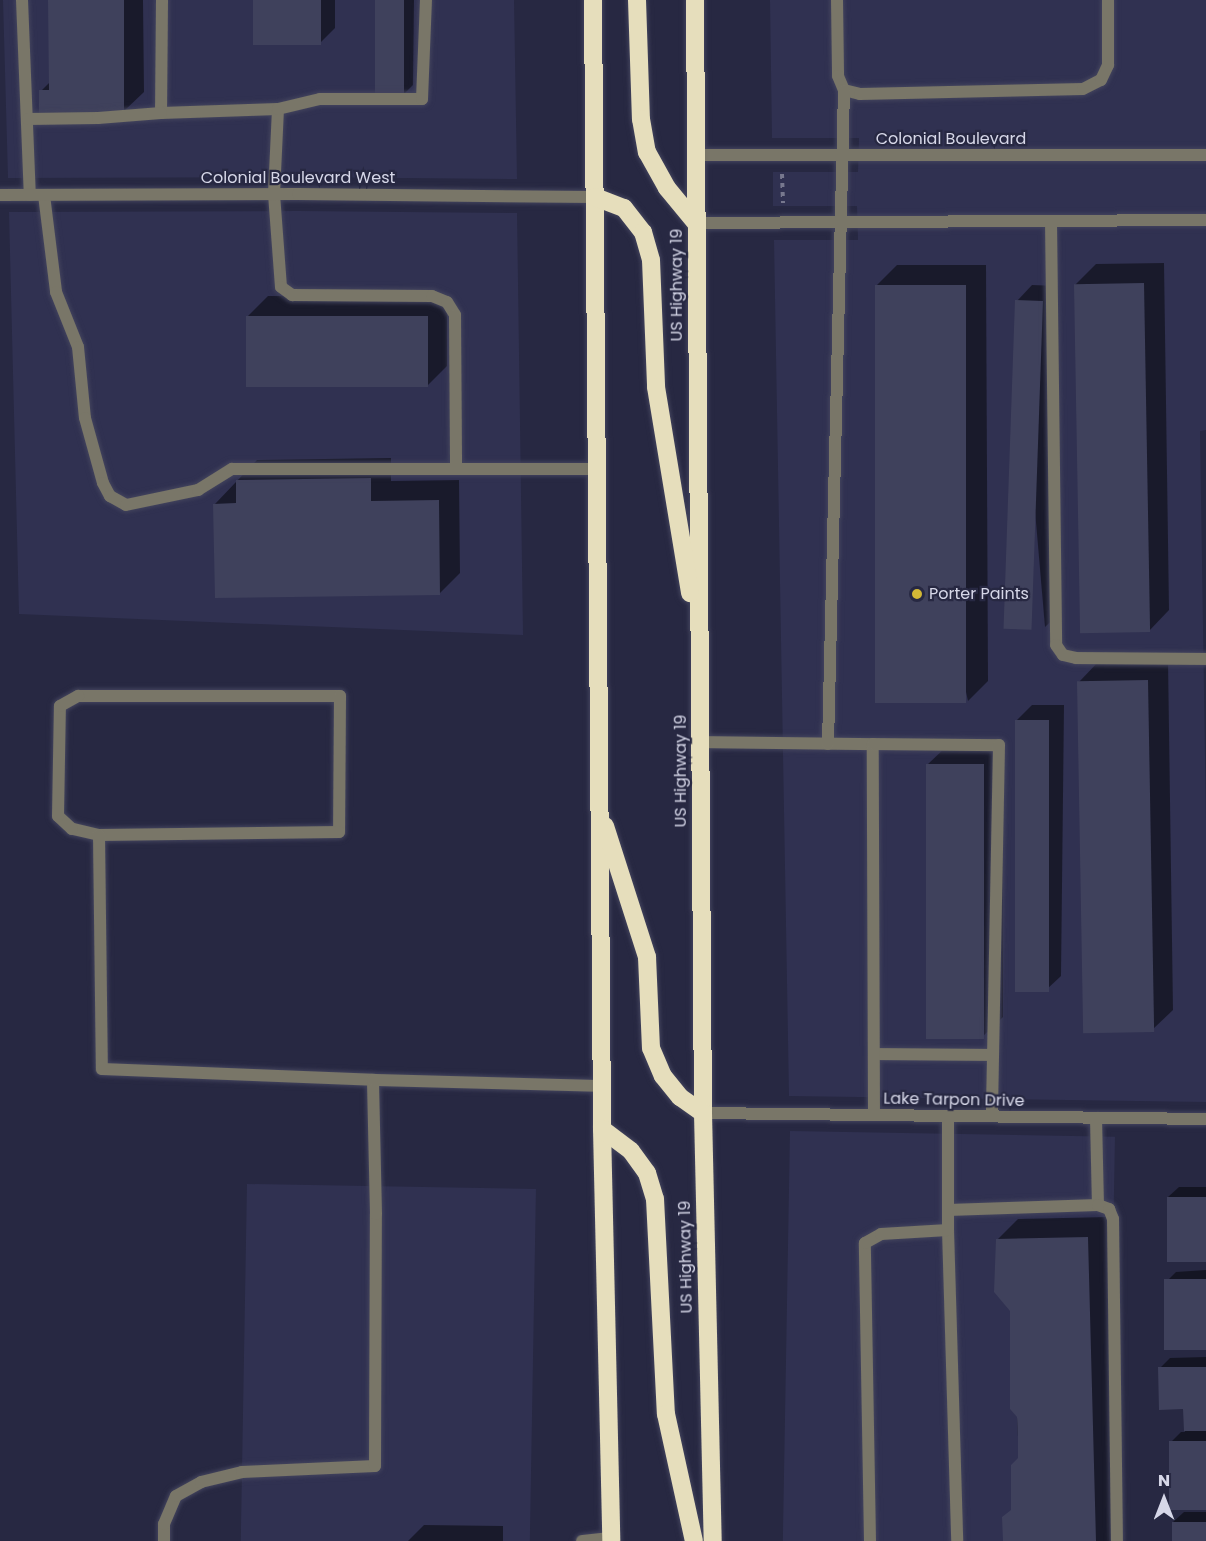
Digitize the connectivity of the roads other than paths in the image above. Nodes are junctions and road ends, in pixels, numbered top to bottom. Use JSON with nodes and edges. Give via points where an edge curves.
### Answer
{"nodes":[{"id":1,"x":22,"y":0,"type":"edge"},
{"id":2,"x":162,"y":0,"type":"edge"},
{"id":3,"x":426,"y":0,"type":"edge"},
{"id":4,"x":593,"y":0,"type":"edge"},
{"id":5,"x":637,"y":0,"type":"edge"},
{"id":6,"x":695,"y":0,"type":"edge"},
{"id":7,"x":837,"y":0,"type":"edge"},
{"id":8,"x":1108,"y":0,"type":"edge"},
{"id":9,"x":844,"y":90,"type":"junction"},
{"id":10,"x":278,"y":109,"type":"junction"},
{"id":11,"x":161,"y":113,"type":"junction"},
{"id":12,"x":28,"y":119,"type":"junction"},
{"id":13,"x":696,"y":155,"type":"junction"},
{"id":14,"x":843,"y":155,"type":"junction"},
{"id":15,"x":1206,"y":155,"type":"edge"},
{"id":16,"x":274,"y":194,"type":"junction"},
{"id":17,"x":0,"y":195,"type":"edge"},
{"id":18,"x":30,"y":195,"type":"junction"},
{"id":19,"x":44,"y":195,"type":"junction"},
{"id":20,"x":595,"y":196,"type":"junction"},
{"id":21,"x":1206,"y":220,"type":"edge"},
{"id":22,"x":1051,"y":221,"type":"junction"},
{"id":23,"x":842,"y":222,"type":"junction"},
{"id":24,"x":696,"y":223,"type":"junction"},
{"id":25,"x":456,"y":470,"type":"junction"},
{"id":26,"x":597,"y":470,"type":"junction"},
{"id":27,"x":699,"y":651,"type":"junction"},
{"id":28,"x":1206,"y":659,"type":"edge"},
{"id":29,"x":700,"y":742,"type":"junction"},
{"id":30,"x":828,"y":744,"type":"junction"},
{"id":31,"x":873,"y":744,"type":"junction"},
{"id":32,"x":599,"y":807,"type":"junction"},
{"id":33,"x":99,"y":835,"type":"junction"},
{"id":34,"x":874,"y":1054,"type":"junction"},
{"id":35,"x":993,"y":1055,"type":"junction"},
{"id":36,"x":373,"y":1080,"type":"junction"},
{"id":37,"x":601,"y":1086,"type":"junction"},
{"id":38,"x":703,"y":1113,"type":"junction"},
{"id":39,"x":874,"y":1115,"type":"junction"},
{"id":40,"x":948,"y":1116,"type":"junction"},
{"id":41,"x":992,"y":1116,"type":"junction"},
{"id":42,"x":1096,"y":1118,"type":"junction"},
{"id":43,"x":1206,"y":1119,"type":"edge"},
{"id":44,"x":602,"y":1129,"type":"junction"},
{"id":45,"x":1098,"y":1205,"type":"junction"},
{"id":46,"x":948,"y":1210,"type":"junction"},
{"id":47,"x":948,"y":1230,"type":"junction"},
{"id":48,"x":611,"y":1539,"type":"edge"},
{"id":49,"x":164,"y":1541,"type":"edge"},
{"id":50,"x":582,"y":1541,"type":"edge"},
{"id":51,"x":694,"y":1541,"type":"edge"},
{"id":52,"x":712,"y":1541,"type":"edge"},
{"id":53,"x":870,"y":1541,"type":"edge"},
{"id":54,"x":957,"y":1541,"type":"edge"},
{"id":55,"x":1118,"y":1541,"type":"edge"}],
"edges":[{"from":1,"to":12,"type":"street"},
{"from":2,"to":11,"type":"street"},
{"from":3,"to":10,"type":"street","via":[[422,99],[320,99]]},
{"from":4,"to":20,"type":"highway"},
{"from":5,"to":24,"type":"highway","via":[[640,119],[647,152],[667,188]]},
{"from":6,"to":13,"type":"highway","name":"US Highway 19"},
{"from":7,"to":9,"type":"street","via":[[838,76]]},
{"from":8,"to":9,"type":"street","via":[[1108,64],[1101,80],[1083,89],[860,94]]},
{"from":9,"to":14,"type":"street"},
{"from":10,"to":11,"type":"street"},
{"from":10,"to":16,"type":"street"},
{"from":11,"to":12,"type":"street"},
{"from":12,"to":18,"type":"street"},
{"from":13,"to":14,"type":"street","name":"Colonial Boulevard"},
{"from":13,"to":24,"type":"highway","name":"US Highway 19"},
{"from":14,"to":15,"type":"street","name":"Colonial Boulevard"},
{"from":14,"to":23,"type":"street"},
{"from":16,"to":19,"type":"street","name":"Colonial Boulevard West"},
{"from":16,"to":20,"type":"street","name":"Colonial Boulevard West"},
{"from":16,"to":25,"type":"street","via":[[279,275],[281,286],[292,295],[432,296],[447,302],[455,315]]},
{"from":17,"to":18,"type":"street","name":"Colonial Boulevard West"},
{"from":18,"to":19,"type":"street","name":"Colonial Boulevard West"},
{"from":19,"to":25,"type":"street","via":[[56,292],[78,347],[86,418],[110,496],[126,505],[169,498],[198,489],[232,470]]},
{"from":20,"to":26,"type":"highway"},
{"from":20,"to":27,"type":"highway","via":[[624,208],[643,232],[651,260],[656,387]]},
{"from":21,"to":22,"type":"street"},
{"from":22,"to":23,"type":"street"},
{"from":22,"to":28,"type":"street","via":[[1056,645],[1063,655],[1076,658]]},
{"from":23,"to":24,"type":"street"},
{"from":23,"to":30,"type":"street"},
{"from":24,"to":27,"type":"highway","name":"US Highway 19"},
{"from":25,"to":26,"type":"street"},
{"from":26,"to":32,"type":"highway"},
{"from":27,"to":29,"type":"highway","name":"US Highway 19"},
{"from":29,"to":30,"type":"street"},
{"from":29,"to":38,"type":"highway","name":"US Highway 19"},
{"from":30,"to":31,"type":"street"},
{"from":31,"to":34,"type":"street"},
{"from":31,"to":35,"type":"street","via":[[999,745]]},
{"from":32,"to":37,"type":"highway"},
{"from":32,"to":38,"type":"highway","via":[[647,957],[651,1048],[663,1076],[680,1097]]},
{"from":33,"to":33,"type":"street","via":[[72,829],[58,816],[60,706],[78,696],[340,696],[339,832]]},
{"from":33,"to":36,"type":"street","via":[[102,1068]]},
{"from":34,"to":35,"type":"street"},
{"from":34,"to":39,"type":"street"},
{"from":35,"to":41,"type":"street"},
{"from":36,"to":37,"type":"street"},
{"from":36,"to":49,"type":"street","via":[[375,1466],[242,1472],[201,1482],[176,1496],[164,1524]]},
{"from":37,"to":44,"type":"highway"},
{"from":38,"to":39,"type":"street","name":"Lake Tarpon Drive"},
{"from":38,"to":52,"type":"highway","name":"US Highway 19"},
{"from":39,"to":40,"type":"street","name":"Lake Tarpon Drive"},
{"from":40,"to":41,"type":"street","name":"Lake Tarpon Drive"},
{"from":40,"to":46,"type":"street"},
{"from":41,"to":42,"type":"street","name":"Lake Tarpon Drive"},
{"from":42,"to":43,"type":"street","name":"Lake Tarpon Drive"},
{"from":42,"to":45,"type":"street"},
{"from":44,"to":48,"type":"highway"},
{"from":44,"to":51,"type":"highway","via":[[631,1151],[647,1173],[655,1199],[666,1414]]},
{"from":45,"to":46,"type":"street"},
{"from":45,"to":55,"type":"street","via":[[1109,1209],[1113,1219]]},
{"from":46,"to":47,"type":"street"},
{"from":47,"to":53,"type":"street","via":[[881,1234],[865,1243]]},
{"from":47,"to":54,"type":"street"},
{"from":48,"to":50,"type":"street"}]}
